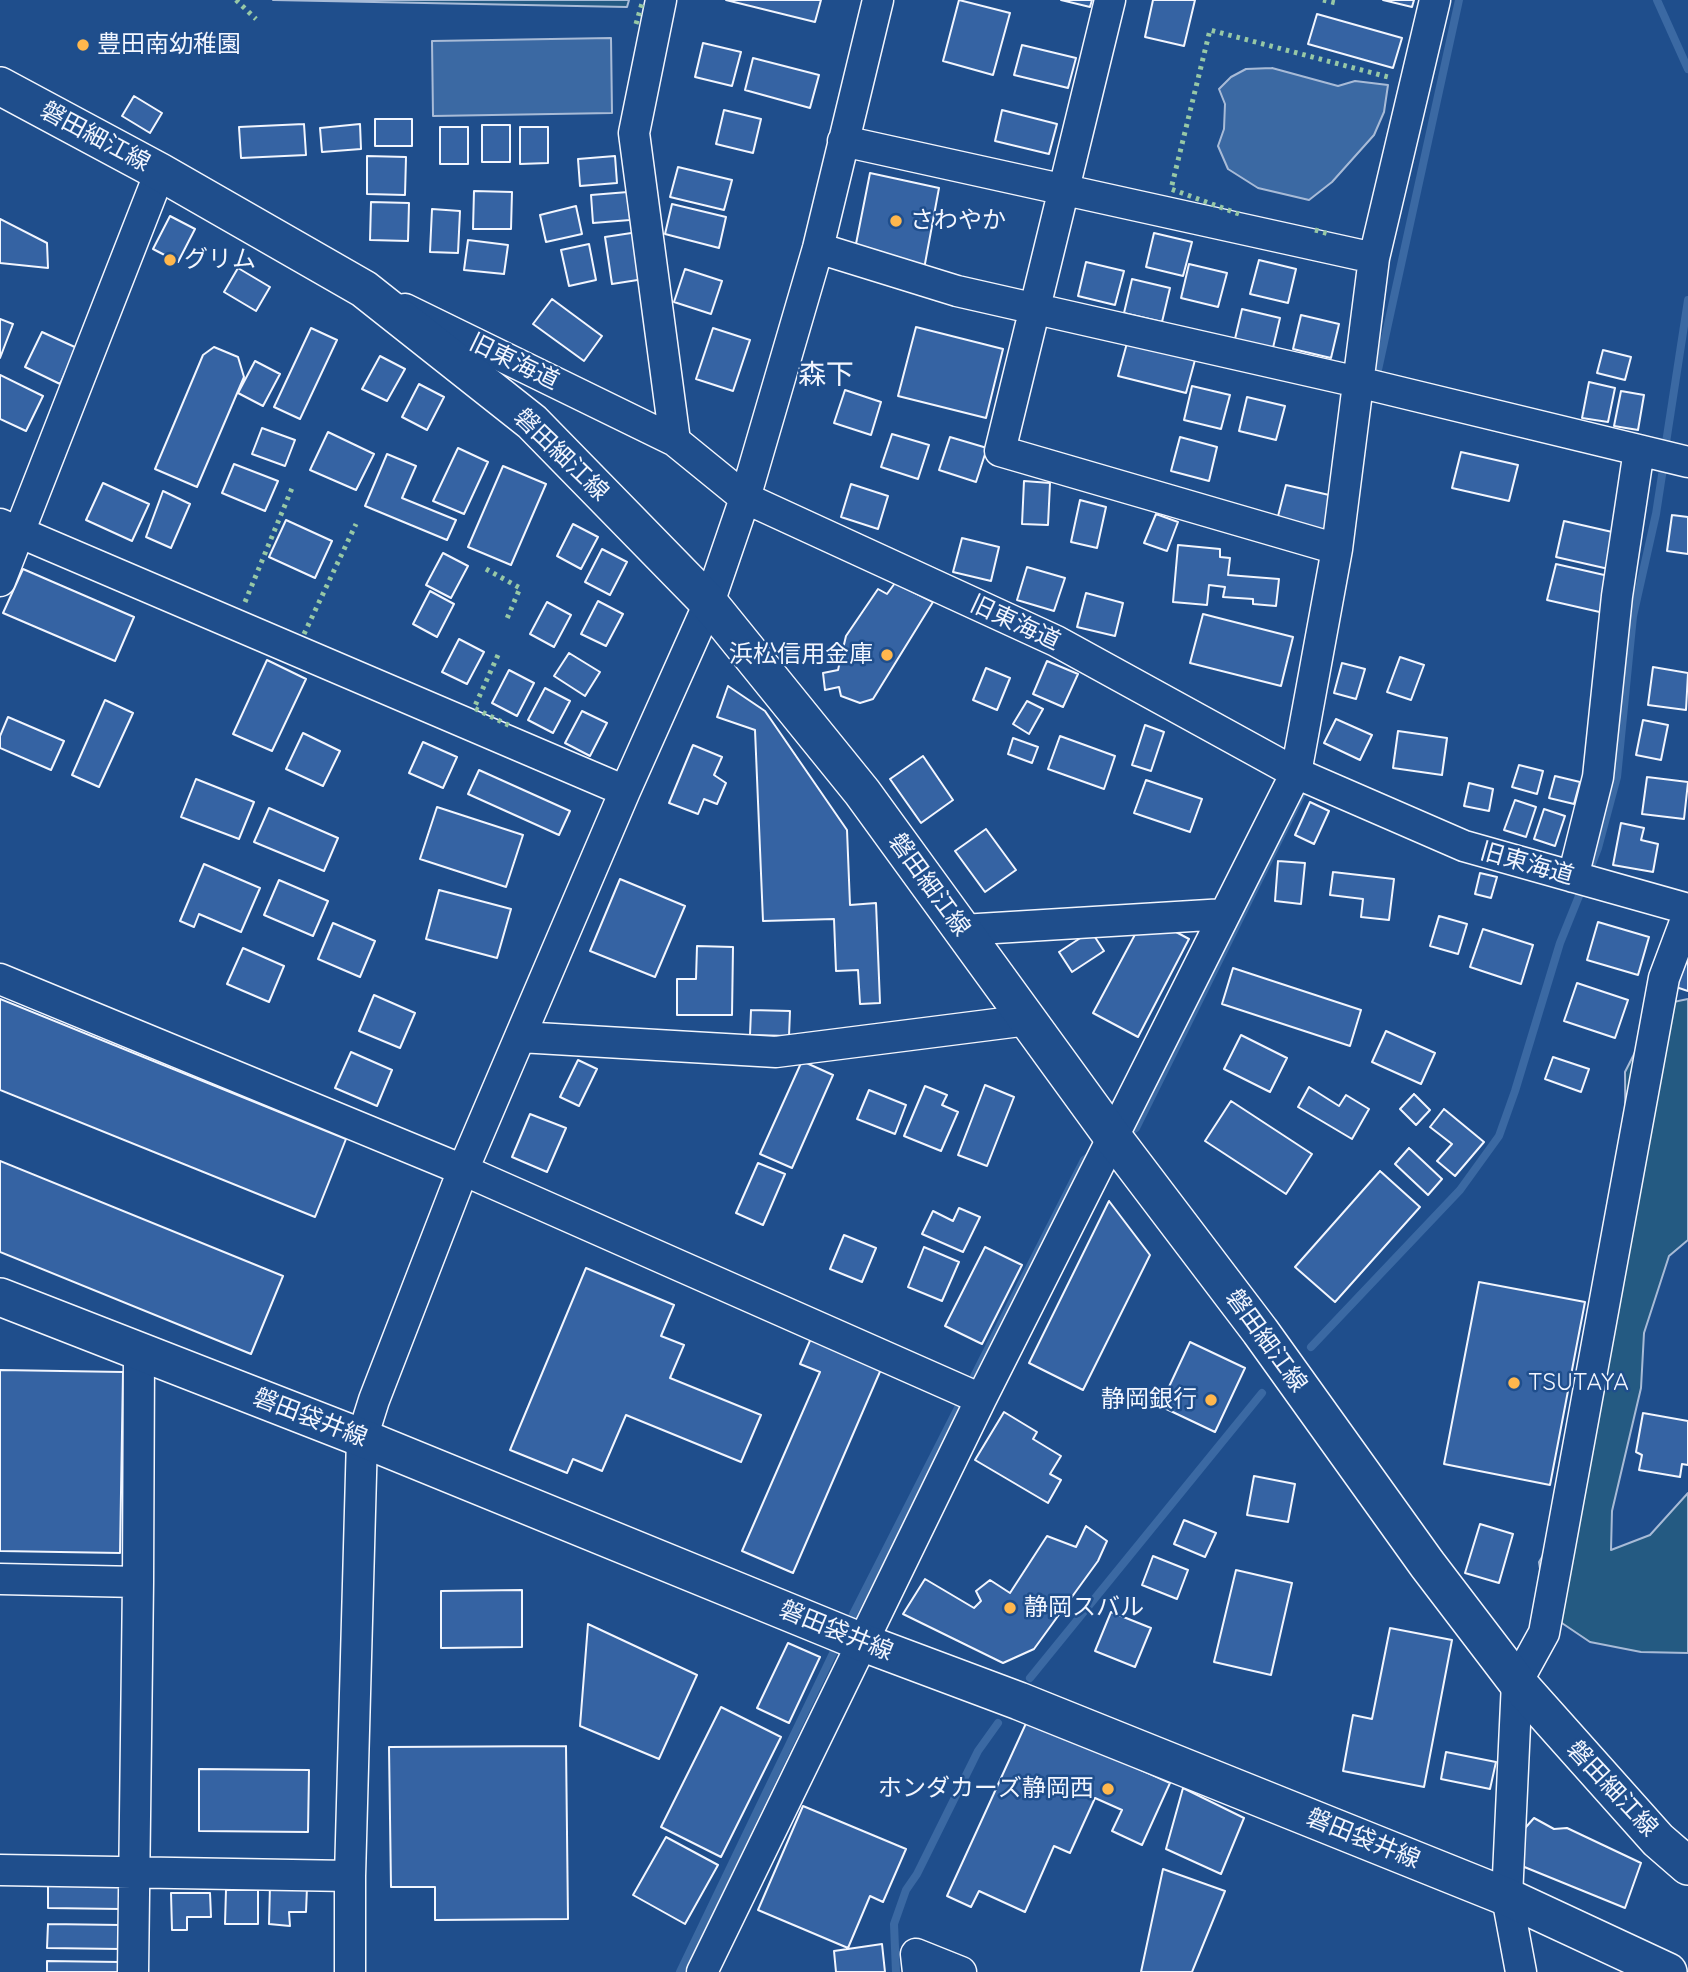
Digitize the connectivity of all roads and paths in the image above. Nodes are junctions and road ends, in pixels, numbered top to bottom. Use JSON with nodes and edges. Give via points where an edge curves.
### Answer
{"nodes":[{"id":1,"x":661,"y":0,"type":"edge"},
{"id":2,"x":878,"y":0,"type":"edge"},
{"id":3,"x":1110,"y":0,"type":"edge"},
{"id":4,"x":1435,"y":0,"type":"edge"},
{"id":5,"x":0,"y":86,"type":"edge"},
{"id":6,"x":843,"y":141,"type":"junction"},
{"id":7,"x":160,"y":172,"type":"junction"},
{"id":8,"x":1064,"y":190,"type":"junction"},
{"id":9,"x":818,"y":248,"type":"junction"},
{"id":10,"x":1374,"y":258,"type":"junction"},
{"id":11,"x":364,"y":289,"type":"junction"},
{"id":12,"x":1035,"y":308,"type":"junction"},
{"id":13,"x":1357,"y":382,"type":"junction"},
{"id":14,"x":675,"y":441,"type":"junction"},
{"id":15,"x":1639,"y":450,"type":"junction"},
{"id":16,"x":1688,"y":462,"type":"edge"},
{"id":17,"x":745,"y":498,"type":"junction"},
{"id":18,"x":9,"y":528,"type":"edge"},
{"id":19,"x":1337,"y":549,"type":"junction"},
{"id":20,"x":0,"y":581,"type":"edge"},
{"id":21,"x":709,"y":603,"type":"junction"},
{"id":22,"x":1296,"y":773,"type":"junction"},
{"id":23,"x":625,"y":791,"type":"junction"},
{"id":24,"x":1584,"y":880,"type":"junction"},
{"id":25,"x":1688,"y":911,"type":"edge"},
{"id":26,"x":1225,"y":914,"type":"junction"},
{"id":27,"x":962,"y":930,"type":"junction"},
{"id":28,"x":0,"y":979,"type":"edge"},
{"id":29,"x":1028,"y":1020,"type":"junction"},
{"id":30,"x":520,"y":1037,"type":"junction"},
{"id":31,"x":1112,"y":1136,"type":"junction"},
{"id":32,"x":463,"y":1170,"type":"junction"},
{"id":33,"x":0,"y":1297,"type":"edge"},
{"id":34,"x":139,"y":1352,"type":"junction"},
{"id":35,"x":981,"y":1399,"type":"junction"},
{"id":36,"x":362,"y":1438,"type":"junction"},
{"id":37,"x":0,"y":1579,"type":"edge"},
{"id":38,"x":138,"y":1582,"type":"junction"},
{"id":39,"x":863,"y":1643,"type":"junction"},
{"id":40,"x":1517,"y":1682,"type":"junction"},
{"id":41,"x":1688,"y":1866,"type":"edge"},
{"id":42,"x":0,"y":1870,"type":"edge"},
{"id":43,"x":134,"y":1871,"type":"junction"},
{"id":44,"x":350,"y":1875,"type":"junction"},
{"id":45,"x":1507,"y":1897,"type":"junction"},
{"id":46,"x":133,"y":1972,"type":"edge"},
{"id":47,"x":350,"y":1972,"type":"edge"},
{"id":48,"x":702,"y":1972,"type":"edge"},
{"id":49,"x":918,"y":1972,"type":"edge"},
{"id":50,"x":961,"y":1972,"type":"edge"},
{"id":51,"x":1521,"y":1972,"type":"edge"},
{"id":52,"x":1668,"y":1972,"type":"edge"}],
"edges":[{"from":1,"to":14,"type":"street","via":[[634,133]]},
{"from":2,"to":6,"type":"street"},
{"from":3,"to":8,"type":"street"},
{"from":4,"to":10,"type":"street"},
{"from":5,"to":7,"type":"main road","name":"磐田細江線"},
{"from":6,"to":8,"type":"street"},
{"from":6,"to":9,"type":"street"},
{"from":7,"to":11,"type":"main road","name":"磐田細江線"},
{"from":7,"to":18,"type":"street"},
{"from":8,"to":10,"type":"street"},
{"from":8,"to":12,"type":"street"},
{"from":9,"to":12,"type":"street"},
{"from":9,"to":17,"type":"street"},
{"from":10,"to":13,"type":"street"},
{"from":11,"to":14,"type":"street","name":"旧東海道"},
{"from":11,"to":21,"type":"main road","name":"磐田細江線","via":[[532,422]]},
{"from":12,"to":13,"type":"street"},
{"from":12,"to":19,"type":"street","via":[[1000,451]]},
{"from":13,"to":15,"type":"street"},
{"from":13,"to":19,"type":"street"},
{"from":14,"to":17,"type":"street","name":"旧東海道"},
{"from":15,"to":16,"type":"street"},
{"from":15,"to":24,"type":"street"},
{"from":17,"to":21,"type":"street"},
{"from":17,"to":22,"type":"street","name":"旧東海道","via":[[1056,641]]},
{"from":18,"to":20,"type":"street"},
{"from":18,"to":23,"type":"street"},
{"from":19,"to":22,"type":"street"},
{"from":21,"to":23,"type":"street"},
{"from":21,"to":27,"type":"main road","name":"磐田細江線","via":[[862,792]]},
{"from":22,"to":24,"type":"street","name":"旧東海道","via":[[1464,846]]},
{"from":22,"to":26,"type":"street"},
{"from":23,"to":30,"type":"street"},
{"from":24,"to":25,"type":"street","name":"旧東海道"},
{"from":25,"to":40,"type":"street","via":[[1664,978],[1544,1633]]},
{"from":26,"to":27,"type":"street"},
{"from":26,"to":31,"type":"street"},
{"from":27,"to":29,"type":"main road","name":"磐田細江線"},
{"from":28,"to":32,"type":"street"},
{"from":29,"to":30,"type":"street","via":[[776,1052]]},
{"from":29,"to":31,"type":"main road","name":"磐田細江線"},
{"from":30,"to":32,"type":"street"},
{"from":31,"to":35,"type":"street"},
{"from":31,"to":40,"type":"main road","name":"磐田細江線"},
{"from":32,"to":35,"type":"street"},
{"from":32,"to":36,"type":"street"},
{"from":33,"to":34,"type":"main road","name":"磐田袋井線"},
{"from":34,"to":36,"type":"main road","name":"磐田袋井線"},
{"from":34,"to":38,"type":"street"},
{"from":35,"to":39,"type":"street"},
{"from":36,"to":39,"type":"main road","name":"磐田袋井線"},
{"from":36,"to":44,"type":"street"},
{"from":37,"to":38,"type":"street"},
{"from":38,"to":43,"type":"street"},
{"from":39,"to":45,"type":"main road","name":"磐田袋井線"},
{"from":39,"to":48,"type":"street"},
{"from":40,"to":41,"type":"main road","name":"磐田細江線","via":[[1658,1840]]},
{"from":40,"to":45,"type":"street"},
{"from":42,"to":43,"type":"street"},
{"from":43,"to":44,"type":"street"},
{"from":43,"to":46,"type":"street"},
{"from":44,"to":47,"type":"street"},
{"from":45,"to":51,"type":"street"},
{"from":45,"to":52,"type":"main road","name":"磐田袋井線"},
{"from":49,"to":50,"type":"street","via":[[916,1954]]}]}
